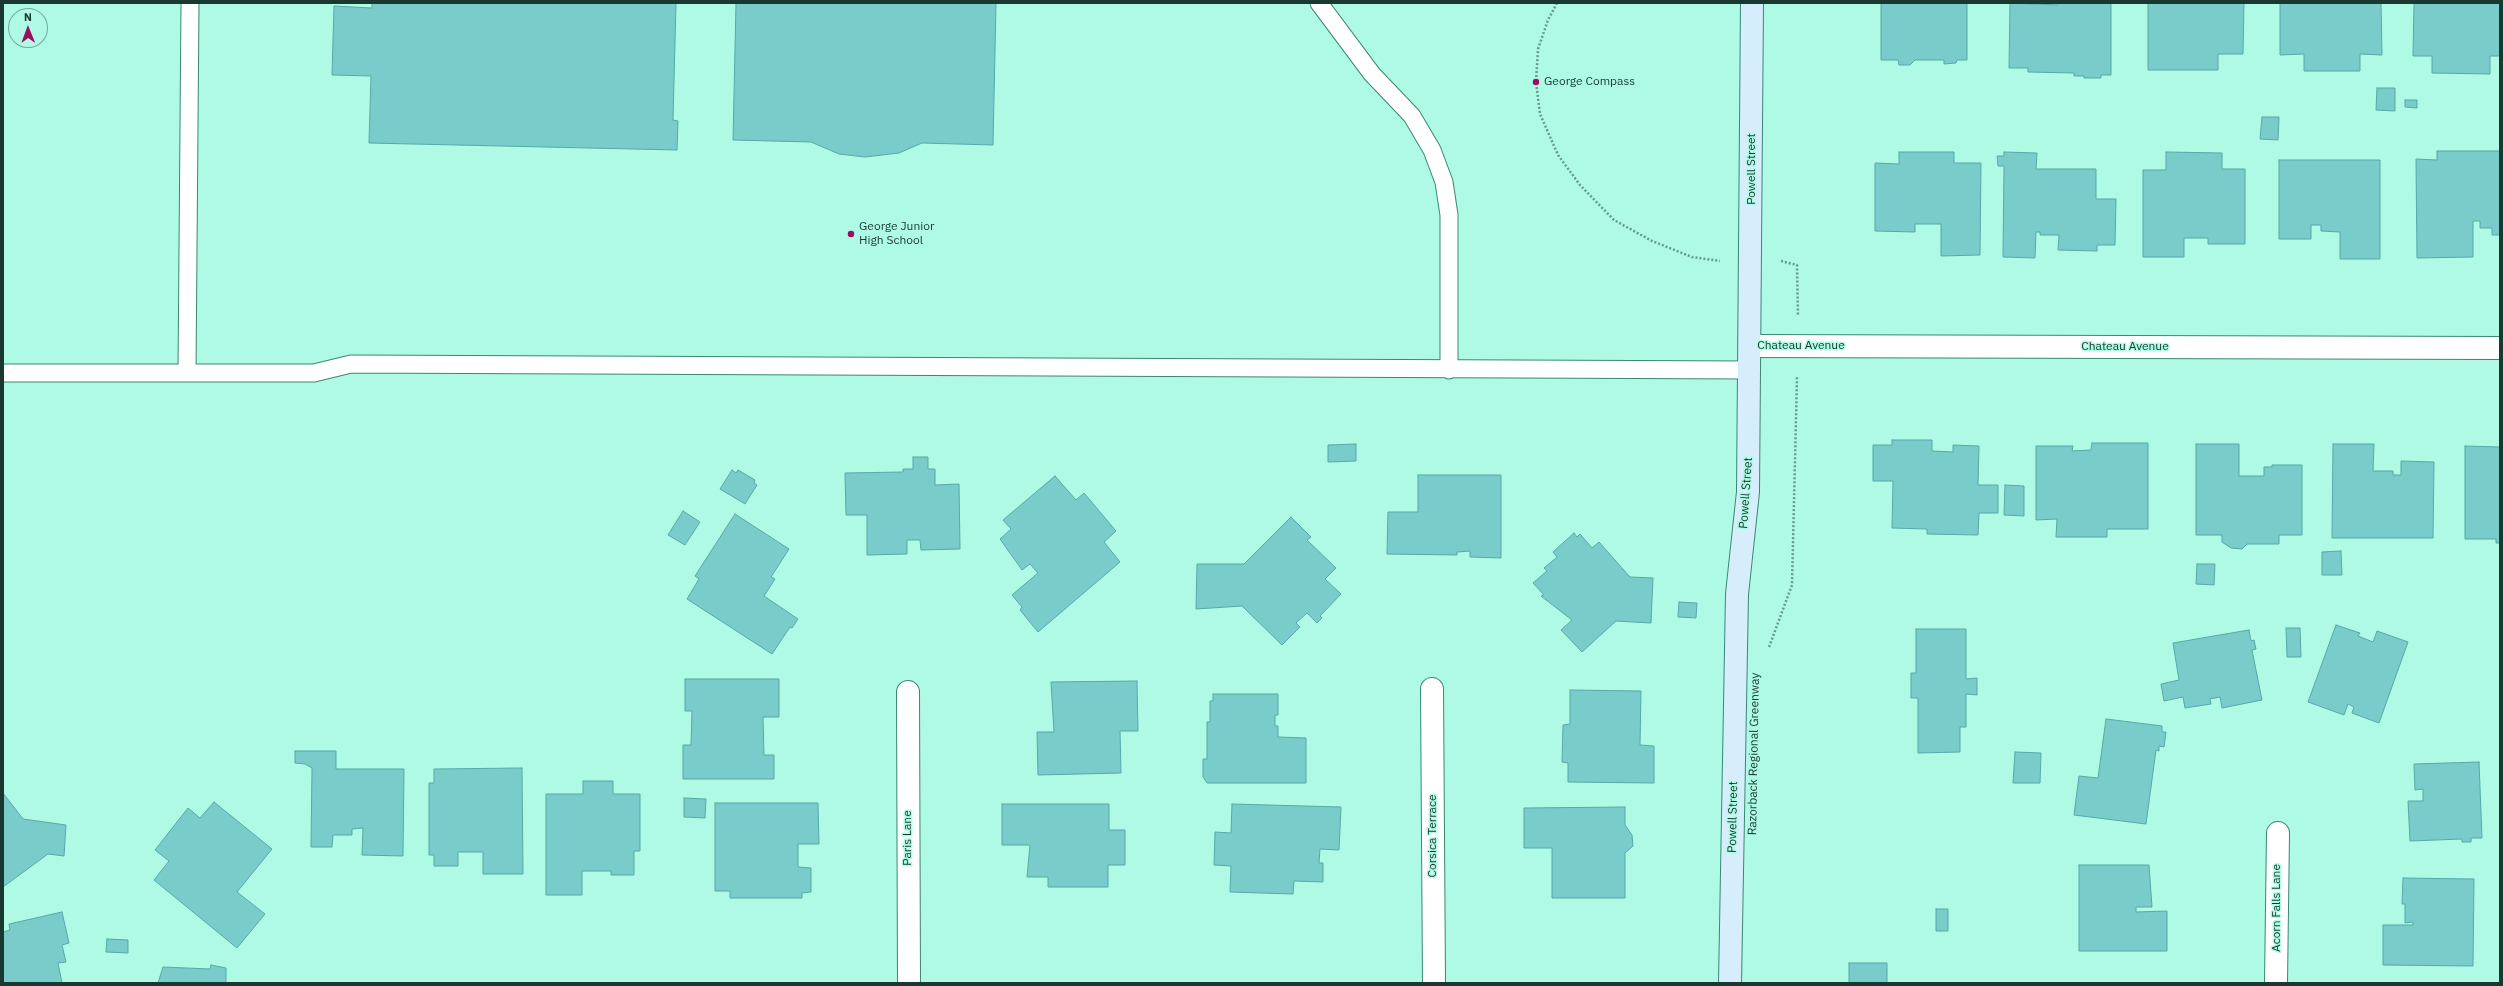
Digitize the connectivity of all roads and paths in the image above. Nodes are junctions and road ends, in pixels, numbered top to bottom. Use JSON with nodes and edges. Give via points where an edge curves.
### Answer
{"nodes":[{"id":1,"x":190,"y":3,"type":"edge"},
{"id":2,"x":1319,"y":3,"type":"edge"},
{"id":3,"x":1557,"y":3,"type":"edge"},
{"id":4,"x":1752,"y":3,"type":"edge"},
{"id":5,"x":1718,"y":261,"type":"dead end"},
{"id":6,"x":1779,"y":261,"type":"dead end"},
{"id":7,"x":1798,"y":314,"type":"dead end"},
{"id":8,"x":1751,"y":346,"type":"junction"},
{"id":9,"x":2500,"y":348,"type":"edge"},
{"id":10,"x":1449,"y":370,"type":"junction"},
{"id":11,"x":1750,"y":370,"type":"junction"},
{"id":12,"x":3,"y":373,"type":"edge"},
{"id":13,"x":187,"y":373,"type":"junction"},
{"id":14,"x":1797,"y":385,"type":"dead end"},
{"id":15,"x":1768,"y":650,"type":"dead end"},
{"id":16,"x":1432,"y":689,"type":"dead end"},
{"id":17,"x":908,"y":692,"type":"dead end"},
{"id":18,"x":2278,"y":833,"type":"dead end"},
{"id":19,"x":909,"y":983,"type":"edge"},
{"id":20,"x":1434,"y":983,"type":"edge"},
{"id":21,"x":1730,"y":983,"type":"edge"},
{"id":22,"x":2276,"y":983,"type":"edge"}],
"edges":[{"from":1,"to":13,"type":"lane"},
{"from":2,"to":10,"type":"lane","via":[[1372,74],[1412,116],[1432,150],[1444,182],[1449,215]]},
{"from":3,"to":5,"type":"path","via":[[1538,49],[1536,82],[1540,114],[1558,155],[1580,185],[1614,220],[1652,241],[1692,257]]},
{"from":4,"to":8,"type":"street","name":"Powell Street"},
{"from":6,"to":7,"type":"path","via":[[1797,265]]},
{"from":8,"to":9,"type":"street","name":"Chateau Avenue"},
{"from":8,"to":11,"type":"street","name":"Powell Street"},
{"from":10,"to":11,"type":"lane"},
{"from":10,"to":13,"type":"lane","via":[[351,364],[314,373]]},
{"from":11,"to":21,"type":"street","name":"Powell Street","via":[[1748,492],[1737,594]]},
{"from":12,"to":13,"type":"lane"},
{"from":14,"to":15,"type":"path","via":[[1792,585]]},
{"from":16,"to":20,"type":"street","name":"Corsica Terrace"},
{"from":17,"to":19,"type":"street","name":"Paris Lane"},
{"from":18,"to":22,"type":"street","name":"Acorn Falls Lane"}]}
